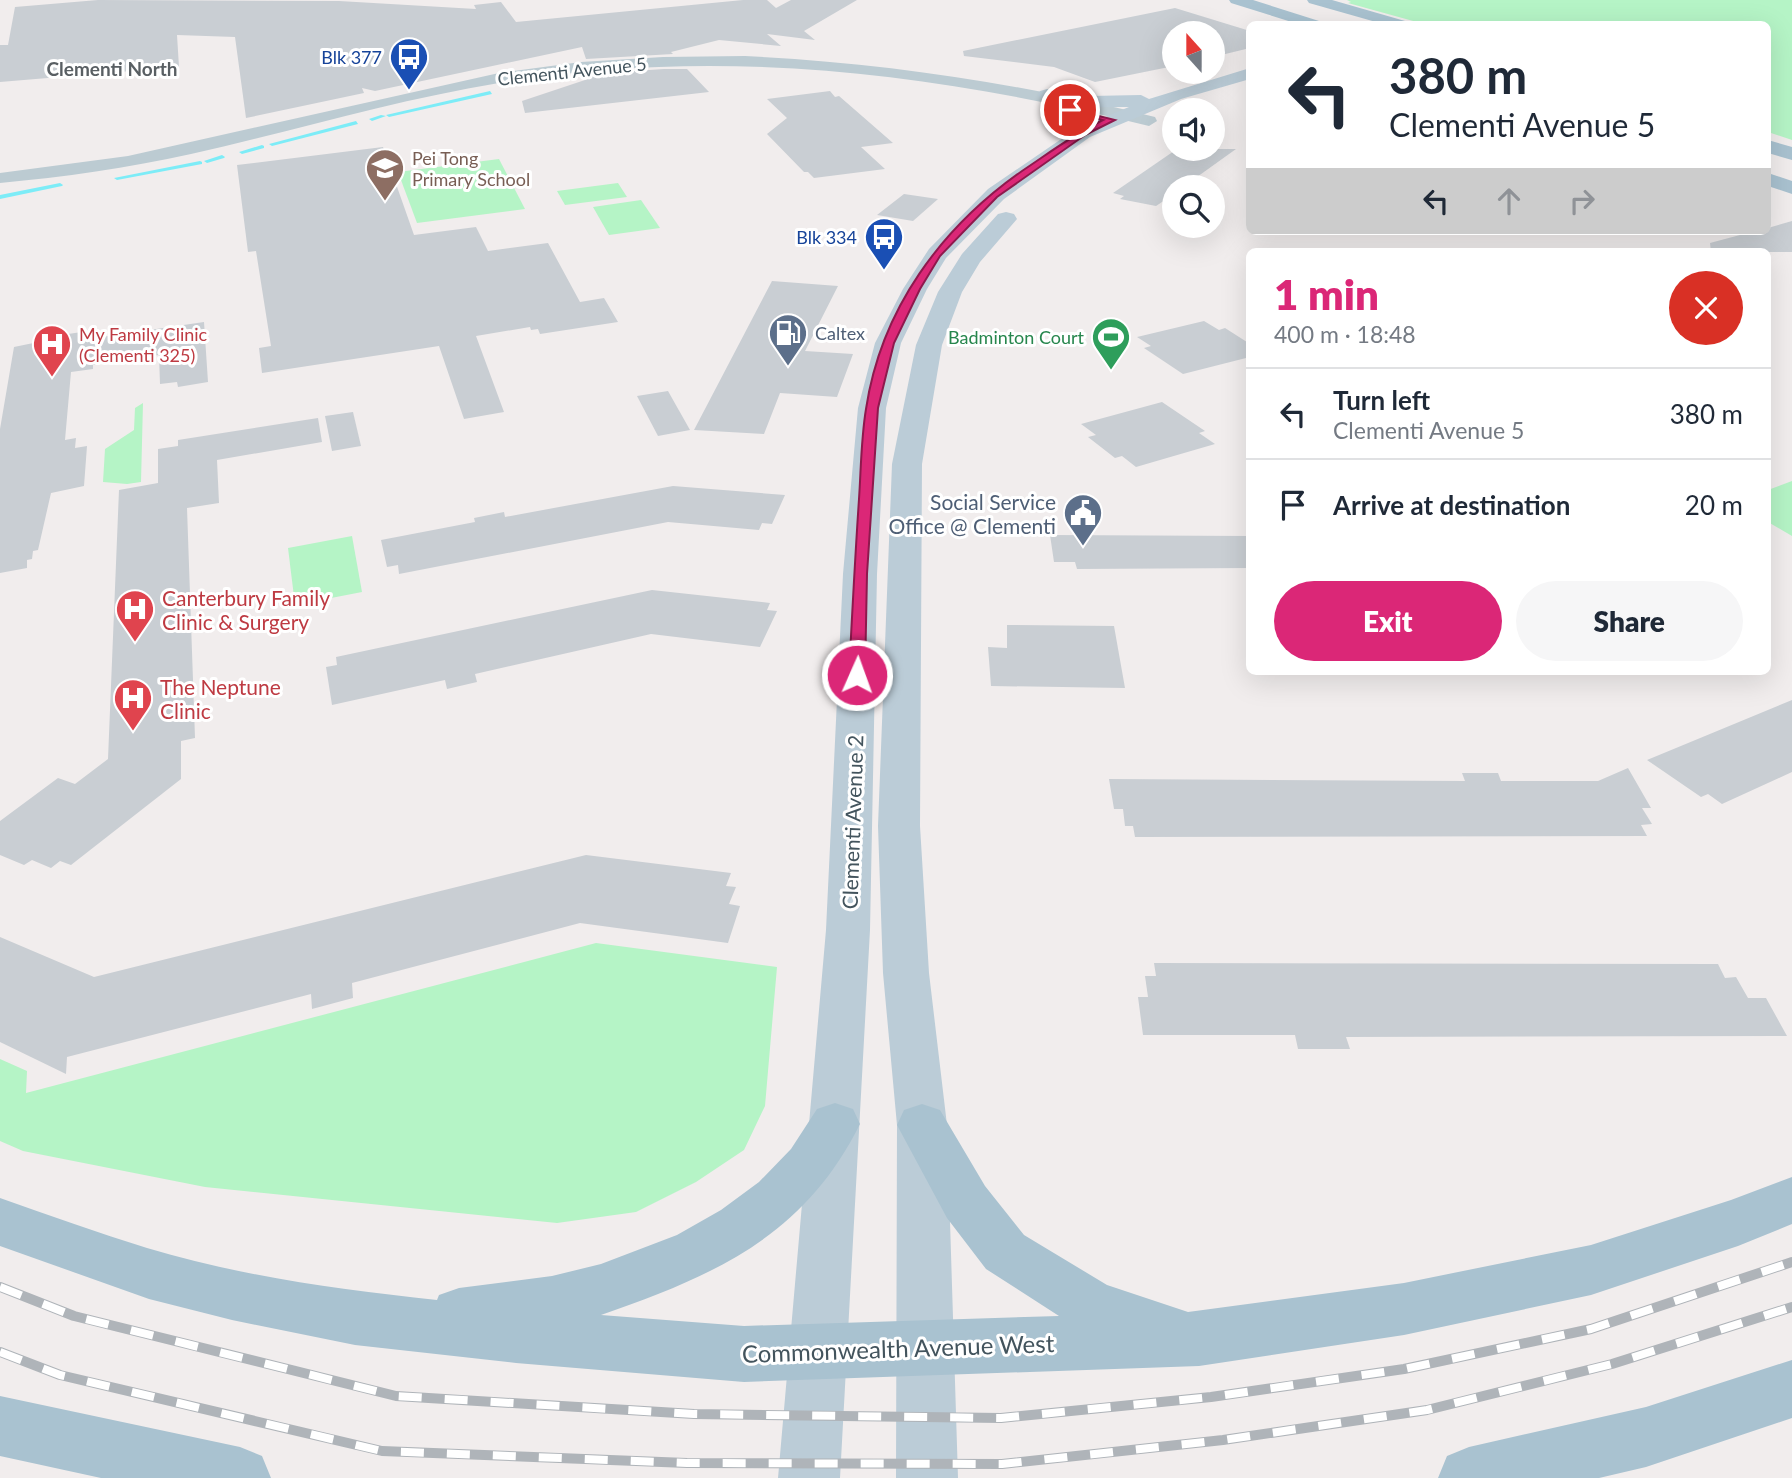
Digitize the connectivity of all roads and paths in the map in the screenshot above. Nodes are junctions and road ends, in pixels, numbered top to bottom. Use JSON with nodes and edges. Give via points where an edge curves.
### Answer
{"nodes":[{"id":1,"x":1237,"y":0,"type":"edge"},
{"id":2,"x":1284,"y":0,"type":"edge"},
{"id":3,"x":1315,"y":0,"type":"edge"},
{"id":4,"x":1300,"y":21,"type":"edge"},
{"id":5,"x":1357,"y":21,"type":"edge"},
{"id":6,"x":1388,"y":21,"type":"edge"},
{"id":7,"x":1246,"y":74,"type":"edge"},
{"id":8,"x":1246,"y":85,"type":"edge"},
{"id":9,"x":1174,"y":95,"type":"junction"},
{"id":10,"x":1046,"y":100,"type":"junction"},
{"id":11,"x":1130,"y":120,"type":"junction"},
{"id":12,"x":1102,"y":146,"type":"dead end"},
{"id":13,"x":1771,"y":147,"type":"edge"},
{"id":14,"x":1792,"y":154,"type":"edge"},
{"id":15,"x":1771,"y":161,"type":"edge"},
{"id":16,"x":1059,"y":163,"type":"junction"},
{"id":17,"x":1792,"y":169,"type":"edge"},
{"id":18,"x":1771,"y":180,"type":"edge"},
{"id":19,"x":4,"y":183,"type":"edge"},
{"id":20,"x":1792,"y":188,"type":"edge"},
{"id":21,"x":835,"y":1124,"type":"junction"},
{"id":22,"x":922,"y":1125,"type":"junction"},
{"id":23,"x":1792,"y":1200,"type":"edge"},
{"id":24,"x":0,"y":1222,"type":"edge"},
{"id":25,"x":355,"y":1318,"type":"junction"},
{"id":26,"x":1199,"y":1339,"type":"junction"},
{"id":27,"x":926,"y":1347,"type":"junction"},
{"id":28,"x":819,"y":1351,"type":"junction"},
{"id":29,"x":1792,"y":1389,"type":"edge"},
{"id":30,"x":0,"y":1426,"type":"edge"},
{"id":31,"x":240,"y":1478,"type":"edge"},
{"id":32,"x":809,"y":1478,"type":"edge"},
{"id":33,"x":927,"y":1478,"type":"edge"},
{"id":34,"x":1469,"y":1478,"type":"edge"}],
"edges":[{"from":1,"to":4,"type":"main road"},
{"from":2,"to":5,"type":"main road"},
{"from":3,"to":6,"type":"main road"},
{"from":7,"to":9,"type":"main road","name":"Clementi Avenue 2"},
{"from":8,"to":11,"type":"main road","name":"Clementi Avenue 2"},
{"from":9,"to":10,"type":"main road","via":[[1124,103]]},
{"from":9,"to":11,"type":"main road","name":"Clementi Avenue 2"},
{"from":10,"to":11,"type":"street","name":"Clementi Avenue 5"},
{"from":10,"to":16,"type":"main road","via":[[1073,122]]},
{"from":10,"to":19,"type":"street","name":"Clementi Avenue 5","via":[[896,71],[822,63],[634,63],[499,78],[178,153]]},
{"from":11,"to":12,"type":"main road","name":"Clementi Avenue 2"},
{"from":11,"to":16,"type":"main road","name":"Clementi Avenue 2"},
{"from":13,"to":14,"type":"main road"},
{"from":15,"to":17,"type":"main road"},
{"from":16,"to":21,"type":"main road","name":"Clementi Avenue 2","via":[[994,195],[936,254],[888,343],[872,408]]},
{"from":16,"to":22,"type":"main road","name":"Clementi Avenue 2","via":[[970,259],[950,292],[929,345],[907,464],[899,826],[906,973]]},
{"from":18,"to":20,"type":"main road"},
{"from":21,"to":25,"type":"main road","via":[[808,1166],[765,1208],[726,1236],[667,1266],[596,1292],[490,1313]]},
{"from":21,"to":28,"type":"main road","name":"Clementi Avenue 2"},
{"from":22,"to":26,"type":"main road","via":[[966,1202],[1005,1252],[1093,1307]]},
{"from":22,"to":27,"type":"main road","name":"Clementi Avenue 2"},
{"from":23,"to":26,"type":"main road","name":"Commonwealth Avenue West","via":[[1591,1270],[1404,1309]]},
{"from":24,"to":25,"type":"main road","name":"Commonwealth Avenue West","via":[[149,1273]]},
{"from":25,"to":28,"type":"main road","name":"Commonwealth Avenue West","via":[[694,1352]]},
{"from":26,"to":27,"type":"main road","name":"Commonwealth Avenue West"},
{"from":27,"to":28,"type":"main road","name":"Commonwealth Avenue West"},
{"from":27,"to":33,"type":"main road","name":"Clementi Avenue 2"},
{"from":28,"to":32,"type":"main road","name":"Clementi Avenue 2"},
{"from":29,"to":34,"type":"main road","via":[[1646,1437]]},
{"from":30,"to":31,"type":"main road"}]}
